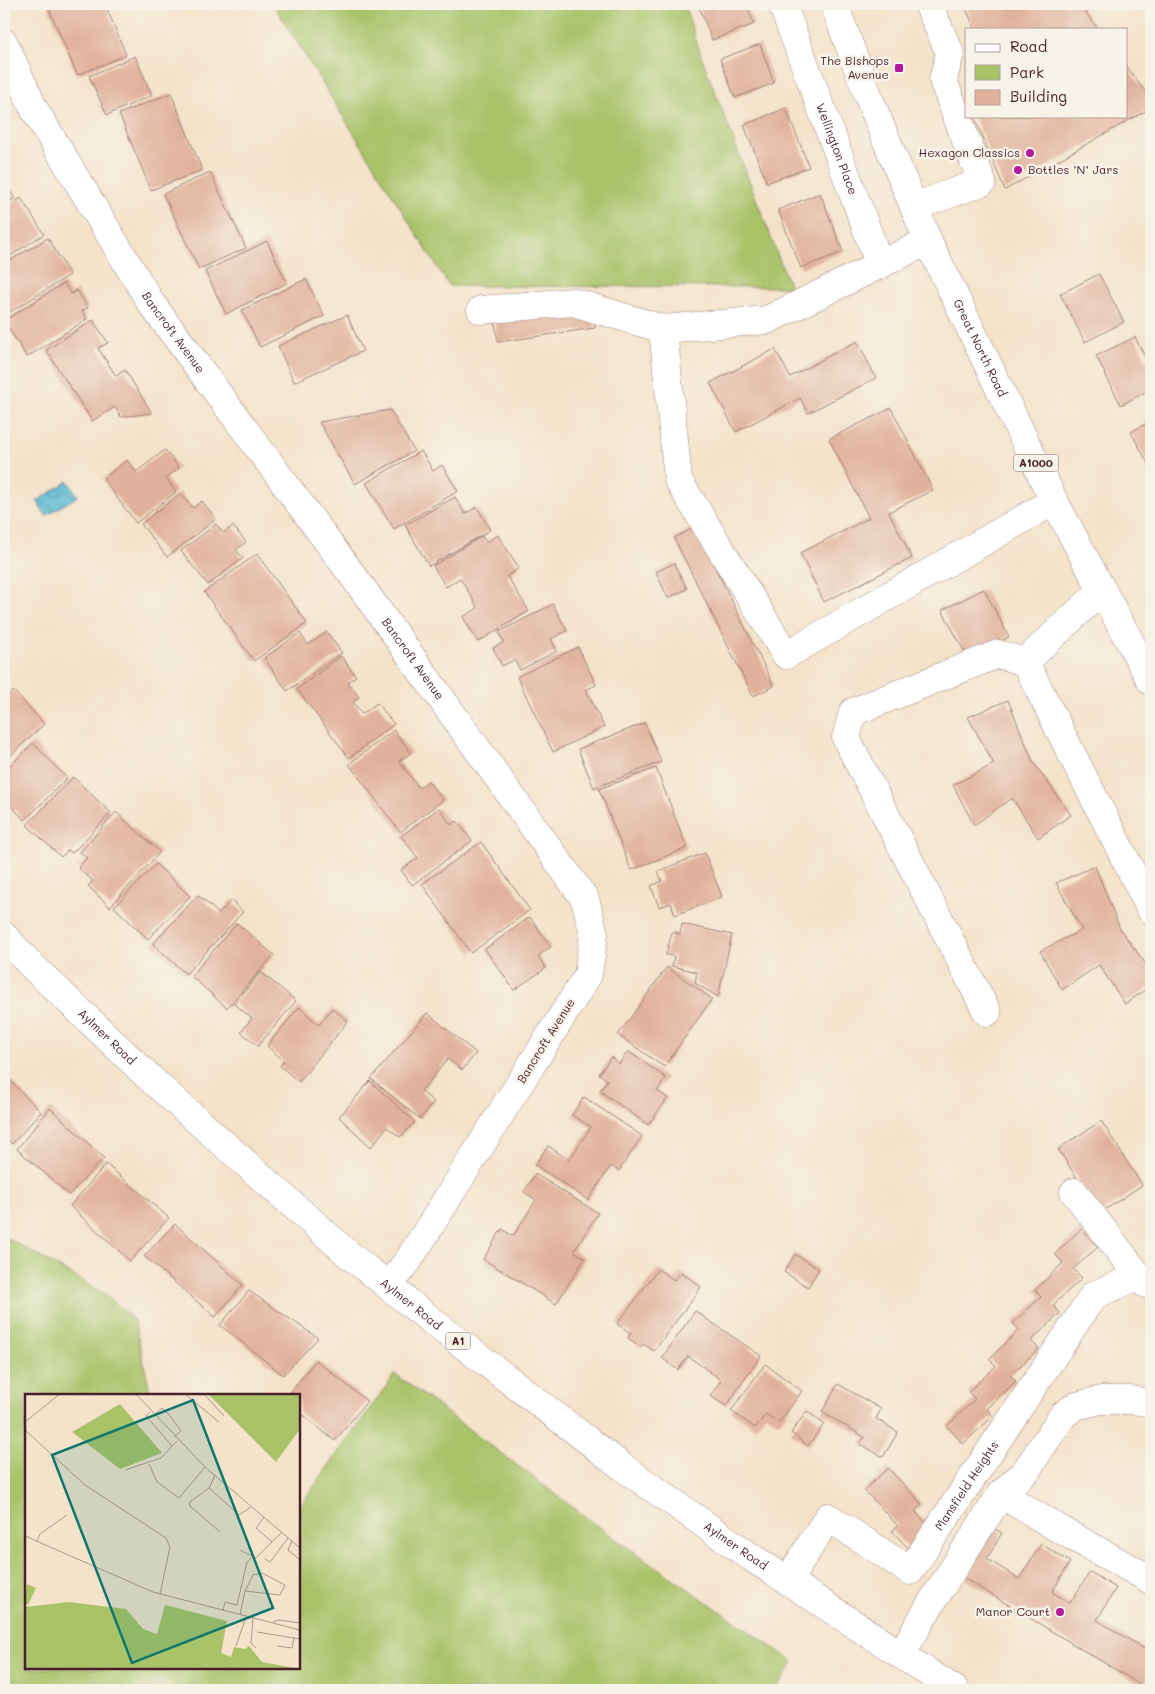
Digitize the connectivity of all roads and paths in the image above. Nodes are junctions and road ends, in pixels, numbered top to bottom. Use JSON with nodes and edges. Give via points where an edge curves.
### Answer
{"nodes":[{"id":1,"x":782,"y":4,"type":"edge"},
{"id":2,"x":834,"y":4,"type":"edge"},
{"id":3,"x":928,"y":4,"type":"edge"},
{"id":4,"x":4,"y":43,"type":"edge"},
{"id":5,"x":914,"y":207,"type":"junction"},
{"id":6,"x":928,"y":241,"type":"junction"},
{"id":7,"x":880,"y":265,"type":"junction"},
{"id":8,"x":481,"y":310,"type":"dead end"},
{"id":9,"x":663,"y":329,"type":"junction"},
{"id":10,"x":1054,"y":501,"type":"junction"},
{"id":11,"x":1102,"y":590,"type":"junction"},
{"id":12,"x":1025,"y":662,"type":"junction"},
{"id":13,"x":1151,"y":681,"type":"edge"},
{"id":14,"x":1151,"y":910,"type":"edge"},
{"id":15,"x":4,"y":936,"type":"edge"},
{"id":16,"x":988,"y":1012,"type":"dead end"},
{"id":17,"x":1074,"y":1192,"type":"dead end"},
{"id":18,"x":1145,"y":1281,"type":"edge"},
{"id":19,"x":388,"y":1286,"type":"junction"},
{"id":20,"x":1151,"y":1403,"type":"edge"},
{"id":21,"x":1002,"y":1494,"type":"junction"},
{"id":22,"x":1151,"y":1580,"type":"edge"},
{"id":23,"x":788,"y":1581,"type":"junction"},
{"id":24,"x":901,"y":1655,"type":"junction"},
{"id":25,"x":943,"y":1687,"type":"edge"}],
"edges":[{"from":1,"to":7,"type":"main road","name":"Wellington Place"},
{"from":2,"to":5,"type":"main road","name":"Great North Road","number":"A1000"},
{"from":3,"to":5,"type":"main road","via":[[950,53],[943,80],[982,182]]},
{"from":4,"to":19,"type":"main road","name":"Bancroft Avenue","via":[[34,109],[151,303],[353,576],[585,899],[594,934],[588,975],[408,1261]]},
{"from":5,"to":6,"type":"main road","name":"Great North Road","number":"A1000"},
{"from":6,"to":7,"type":"main road"},
{"from":6,"to":10,"type":"main road","name":"Great North Road","number":"A1000"},
{"from":7,"to":9,"type":"main road","via":[[767,320]]},
{"from":8,"to":9,"type":"main road","via":[[573,302]]},
{"from":9,"to":10,"type":"main road","via":[[678,480],[786,656]]},
{"from":10,"to":11,"type":"main road","name":"Great North Road","number":"A1000"},
{"from":11,"to":12,"type":"main road"},
{"from":11,"to":13,"type":"main road","name":"Great North Road","number":"A1000"},
{"from":12,"to":14,"type":"main road"},
{"from":12,"to":16,"type":"main road","via":[[998,654],[853,712],[846,738]]},
{"from":15,"to":19,"type":"main road","name":"Aylmer Road","number":"A1","via":[[154,1082]]},
{"from":17,"to":18,"type":"main road","name":"Mansfield Heights"},
{"from":18,"to":23,"type":"main road","name":"Mansfield Heights","via":[[1094,1295],[910,1571],[828,1517]]},
{"from":19,"to":23,"type":"main road","name":"Aylmer Road","number":"A1","via":[[624,1468]]},
{"from":20,"to":21,"type":"main road","via":[[1101,1400],[1076,1406],[1063,1415],[1025,1472]]},
{"from":21,"to":22,"type":"main road"},
{"from":21,"to":24,"type":"main road","via":[[930,1604]]},
{"from":23,"to":24,"type":"main road","name":"Aylmer Road","number":"A1"},
{"from":24,"to":25,"type":"main road","name":"Aylmer Road","number":"A1"}]}
